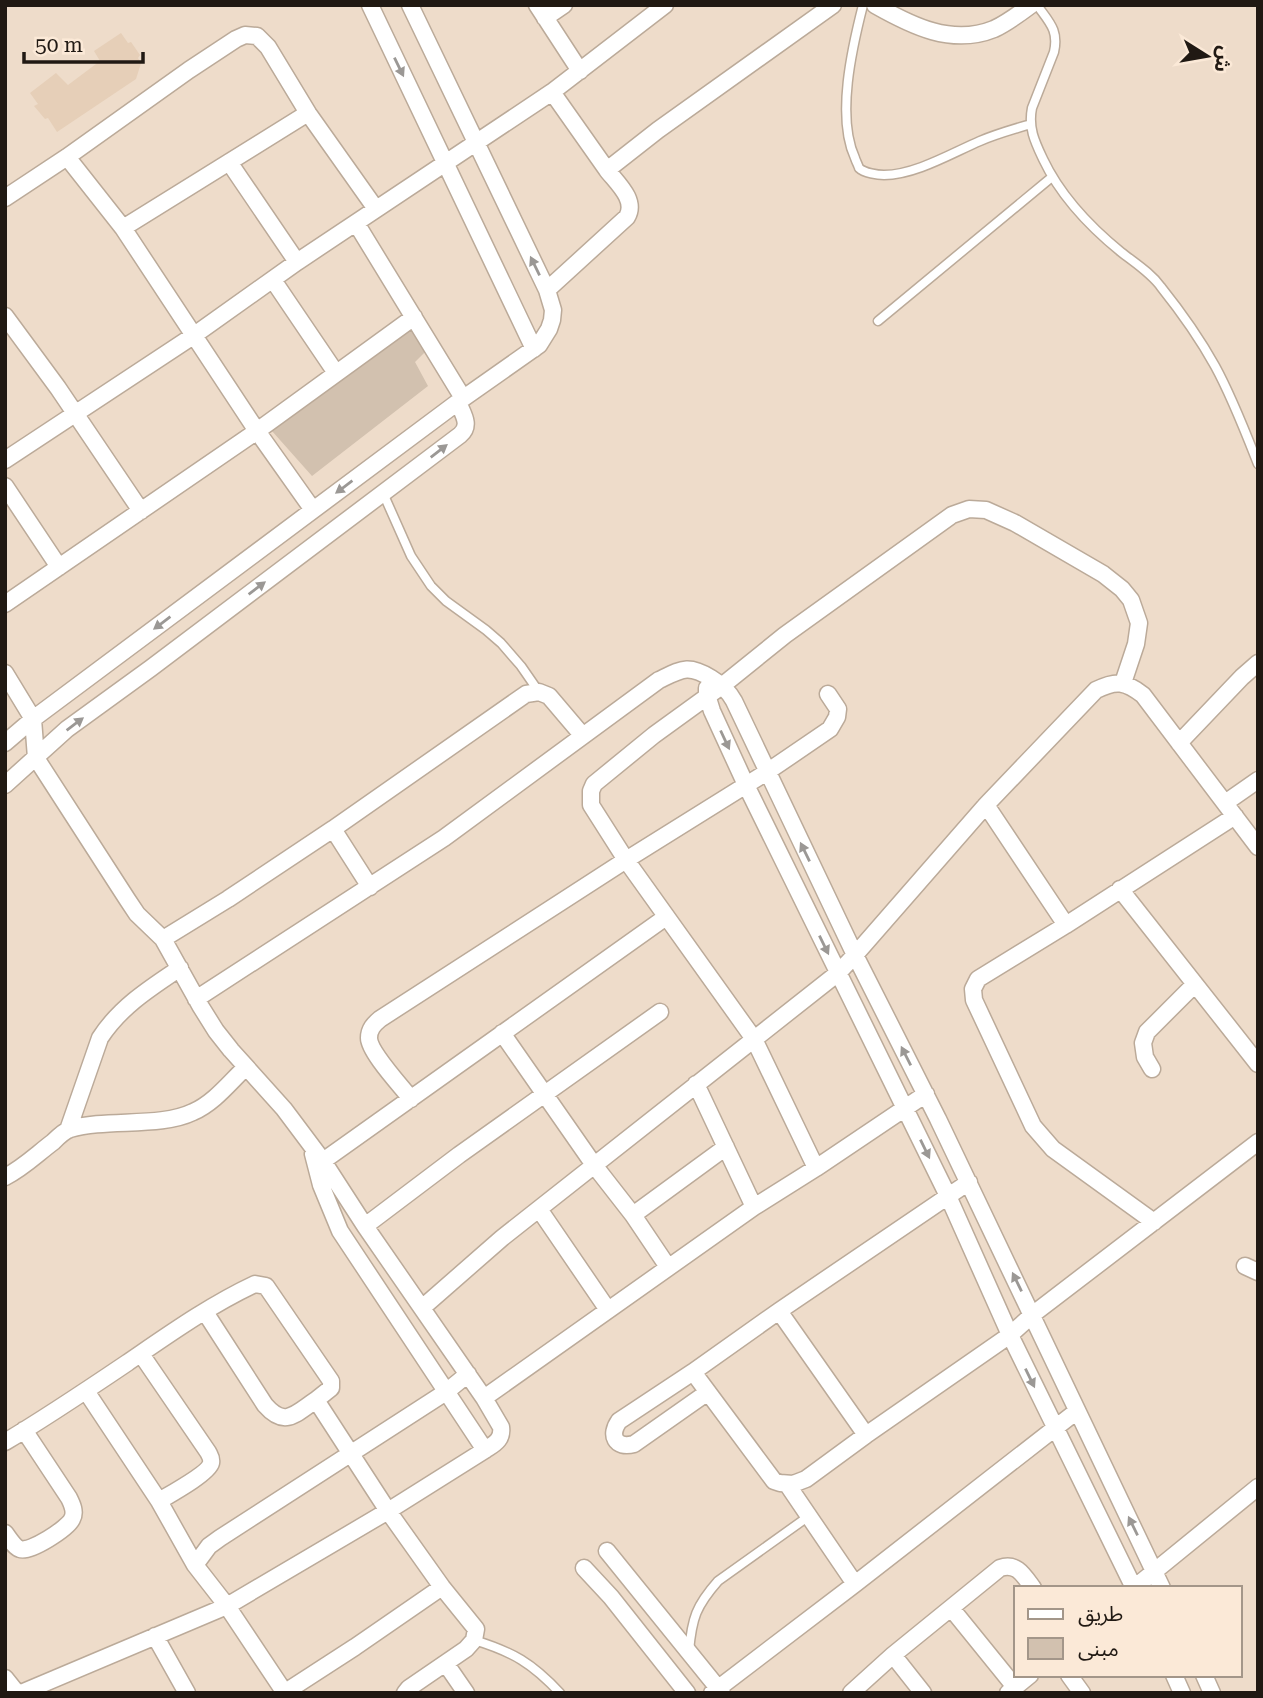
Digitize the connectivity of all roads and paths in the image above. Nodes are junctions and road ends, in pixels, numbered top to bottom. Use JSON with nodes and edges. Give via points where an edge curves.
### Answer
{"nodes":[{"id":1,"x":370,"y":5,"type":"edge"},
{"id":2,"x":410,"y":5,"type":"edge"},
{"id":3,"x":564,"y":5,"type":"edge"},
{"id":4,"x":665,"y":5,"type":"edge"},
{"id":5,"x":833,"y":5,"type":"edge"},
{"id":6,"x":863,"y":5,"type":"edge"},
{"id":7,"x":875,"y":5,"type":"edge"},
{"id":8,"x":1031,"y":5,"type":"edge"},
{"id":9,"x":1037,"y":5,"type":"edge"},
{"id":10,"x":541,"y":11,"type":"edge"},
{"id":11,"x":579,"y":71,"type":"junction"},
{"id":12,"x":552,"y":92,"type":"junction"},
{"id":13,"x":308,"y":113,"type":"junction"},
{"id":14,"x":1031,"y":124,"type":"junction"},
{"id":15,"x":476,"y":144,"type":"junction"},
{"id":16,"x":66,"y":157,"type":"junction"},
{"id":17,"x":229,"y":162,"type":"junction"},
{"id":18,"x":445,"y":163,"type":"junction"},
{"id":19,"x":607,"y":170,"type":"junction"},
{"id":20,"x":1052,"y":177,"type":"junction"},
{"id":21,"x":5,"y":198,"type":"edge"},
{"id":22,"x":376,"y":209,"type":"junction"},
{"id":23,"x":356,"y":223,"type":"junction"},
{"id":24,"x":123,"y":228,"type":"junction"},
{"id":25,"x":297,"y":262,"type":"junction"},
{"id":26,"x":272,"y":280,"type":"junction"},
{"id":27,"x":547,"y":290,"type":"junction"},
{"id":28,"x":5,"y":316,"type":"edge"},
{"id":29,"x":414,"y":317,"type":"junction"},
{"id":30,"x":878,"y":321,"type":"dead end"},
{"id":31,"x":193,"y":336,"type":"junction"},
{"id":32,"x":534,"y":349,"type":"junction"},
{"id":33,"x":336,"y":373,"type":"junction"},
{"id":34,"x":460,"y":400,"type":"junction"},
{"id":35,"x":75,"y":413,"type":"junction"},
{"id":36,"x":257,"y":431,"type":"junction"},
{"id":37,"x":5,"y":460,"type":"edge"},
{"id":38,"x":1258,"y":464,"type":"edge"},
{"id":39,"x":366,"y":470,"type":"junction"},
{"id":40,"x":5,"y":486,"type":"edge"},
{"id":41,"x":383,"y":493,"type":"junction"},
{"id":42,"x":313,"y":510,"type":"junction"},
{"id":43,"x":141,"y":511,"type":"junction"},
{"id":44,"x":59,"y":567,"type":"junction"},
{"id":45,"x":5,"y":604,"type":"edge"},
{"id":46,"x":1258,"y":663,"type":"edge"},
{"id":47,"x":5,"y":673,"type":"edge"},
{"id":48,"x":706,"y":675,"type":"junction"},
{"id":49,"x":1123,"y":683,"type":"junction"},
{"id":50,"x":723,"y":685,"type":"junction"},
{"id":51,"x":539,"y":692,"type":"junction"},
{"id":52,"x":828,"y":694,"type":"dead end"},
{"id":53,"x":707,"y":695,"type":"junction"},
{"id":54,"x":33,"y":719,"type":"junction"},
{"id":55,"x":583,"y":736,"type":"junction"},
{"id":56,"x":5,"y":743,"type":"edge"},
{"id":57,"x":1180,"y":743,"type":"junction"},
{"id":58,"x":36,"y":758,"type":"junction"},
{"id":59,"x":767,"y":772,"type":"junction"},
{"id":60,"x":1258,"y":780,"type":"edge"},
{"id":61,"x":5,"y":785,"type":"edge"},
{"id":62,"x":746,"y":785,"type":"junction"},
{"id":63,"x":1225,"y":803,"type":"junction"},
{"id":64,"x":986,"y":805,"type":"junction"},
{"id":65,"x":1235,"y":816,"type":"junction"},
{"id":66,"x":333,"y":830,"type":"junction"},
{"id":67,"x":1258,"y":847,"type":"edge"},
{"id":68,"x":626,"y":860,"type":"junction"},
{"id":69,"x":370,"y":887,"type":"junction"},
{"id":70,"x":1120,"y":890,"type":"junction"},
{"id":71,"x":666,"y":917,"type":"junction"},
{"id":72,"x":1066,"y":925,"type":"junction"},
{"id":73,"x":163,"y":939,"type":"junction"},
{"id":74,"x":855,"y":955,"type":"junction"},
{"id":75,"x":180,"y":968,"type":"junction"},
{"id":76,"x":838,"y":972,"type":"junction"},
{"id":77,"x":1195,"y":984,"type":"junction"},
{"id":78,"x":196,"y":999,"type":"junction"},
{"id":79,"x":660,"y":1012,"type":"dead end"},
{"id":80,"x":502,"y":1033,"type":"junction"},
{"id":81,"x":754,"y":1040,"type":"junction"},
{"id":82,"x":1258,"y":1064,"type":"edge"},
{"id":83,"x":246,"y":1067,"type":"junction"},
{"id":84,"x":1152,"y":1069,"type":"dead end"},
{"id":85,"x":696,"y":1084,"type":"junction"},
{"id":86,"x":543,"y":1094,"type":"junction"},
{"id":87,"x":926,"y":1094,"type":"junction"},
{"id":88,"x":411,"y":1099,"type":"junction"},
{"id":89,"x":904,"y":1107,"type":"junction"},
{"id":90,"x":68,"y":1130,"type":"junction"},
{"id":91,"x":1258,"y":1142,"type":"edge"},
{"id":92,"x":310,"y":1145,"type":"junction"},
{"id":93,"x":726,"y":1147,"type":"junction"},
{"id":94,"x":323,"y":1161,"type":"junction"},
{"id":95,"x":594,"y":1165,"type":"junction"},
{"id":96,"x":816,"y":1168,"type":"junction"},
{"id":97,"x":5,"y":1177,"type":"edge"},
{"id":98,"x":969,"y":1182,"type":"junction"},
{"id":99,"x":948,"y":1196,"type":"junction"},
{"id":100,"x":754,"y":1207,"type":"junction"},
{"id":101,"x":539,"y":1209,"type":"junction"},
{"id":102,"x":633,"y":1215,"type":"junction"},
{"id":103,"x":1154,"y":1223,"type":"junction"},
{"id":104,"x":365,"y":1226,"type":"junction"},
{"id":105,"x":668,"y":1267,"type":"junction"},
{"id":106,"x":422,"y":1308,"type":"junction"},
{"id":107,"x":608,"y":1310,"type":"junction"},
{"id":108,"x":779,"y":1311,"type":"junction"},
{"id":109,"x":205,"y":1312,"type":"junction"},
{"id":110,"x":1032,"y":1314,"type":"junction"},
{"id":111,"x":1010,"y":1335,"type":"junction"},
{"id":112,"x":141,"y":1353,"type":"junction"},
{"id":113,"x":693,"y":1372,"type":"junction"},
{"id":114,"x":468,"y":1374,"type":"junction"},
{"id":115,"x":86,"y":1391,"type":"junction"},
{"id":116,"x":446,"y":1392,"type":"junction"},
{"id":117,"x":708,"y":1392,"type":"junction"},
{"id":118,"x":484,"y":1398,"type":"junction"},
{"id":119,"x":316,"y":1400,"type":"junction"},
{"id":120,"x":1077,"y":1410,"type":"junction"},
{"id":121,"x":1054,"y":1427,"type":"junction"},
{"id":122,"x":24,"y":1430,"type":"junction"},
{"id":123,"x":866,"y":1435,"type":"junction"},
{"id":124,"x":5,"y":1442,"type":"edge"},
{"id":125,"x":485,"y":1450,"type":"junction"},
{"id":126,"x":351,"y":1453,"type":"junction"},
{"id":127,"x":787,"y":1484,"type":"junction"},
{"id":128,"x":1258,"y":1487,"type":"edge"},
{"id":129,"x":159,"y":1501,"type":"junction"},
{"id":130,"x":388,"y":1511,"type":"junction"},
{"id":131,"x":809,"y":1516,"type":"junction"},
{"id":132,"x":5,"y":1533,"type":"edge"},
{"id":133,"x":607,"y":1551,"type":"dead end"},
{"id":134,"x":195,"y":1565,"type":"junction"},
{"id":135,"x":584,"y":1568,"type":"dead end"},
{"id":136,"x":1154,"y":1572,"type":"junction"},
{"id":137,"x":855,"y":1584,"type":"junction"},
{"id":138,"x":1031,"y":1586,"type":"edge"},
{"id":139,"x":1133,"y":1586,"type":"edge"},
{"id":140,"x":1136,"y":1586,"type":"edge"},
{"id":141,"x":1161,"y":1586,"type":"edge"},
{"id":142,"x":442,"y":1587,"type":"junction"},
{"id":143,"x":646,"y":1601,"type":"junction"},
{"id":144,"x":227,"y":1606,"type":"junction"},
{"id":145,"x":951,"y":1608,"type":"junction"},
{"id":146,"x":627,"y":1618,"type":"junction"},
{"id":147,"x":155,"y":1636,"type":"junction"},
{"id":148,"x":474,"y":1640,"type":"junction"},
{"id":149,"x":688,"y":1652,"type":"junction"},
{"id":150,"x":893,"y":1655,"type":"junction"},
{"id":151,"x":446,"y":1664,"type":"junction"},
{"id":152,"x":1028,"y":1677,"type":"edge"},
{"id":153,"x":1070,"y":1677,"type":"edge"},
{"id":154,"x":1175,"y":1677,"type":"edge"},
{"id":155,"x":1205,"y":1677,"type":"edge"},
{"id":156,"x":5,"y":1678,"type":"edge"},
{"id":157,"x":1012,"y":1690,"type":"edge"},
{"id":158,"x":717,"y":1691,"type":"edge"},
{"id":159,"x":19,"y":1693,"type":"edge"},
{"id":160,"x":187,"y":1693,"type":"edge"},
{"id":161,"x":285,"y":1693,"type":"edge"},
{"id":162,"x":405,"y":1693,"type":"edge"},
{"id":163,"x":466,"y":1693,"type":"edge"},
{"id":164,"x":560,"y":1693,"type":"edge"},
{"id":165,"x":687,"y":1693,"type":"edge"},
{"id":166,"x":850,"y":1693,"type":"edge"},
{"id":167,"x":923,"y":1693,"type":"edge"},
{"id":168,"x":1082,"y":1693,"type":"edge"},
{"id":169,"x":1182,"y":1693,"type":"edge"},
{"id":170,"x":1212,"y":1693,"type":"edge"}],
"edges":[{"from":1,"to":18,"type":"street","one_way":true},
{"from":2,"to":15,"type":"street"},
{"from":3,"to":10,"type":"street"},
{"from":4,"to":11,"type":"street"},
{"from":5,"to":19,"type":"street"},
{"from":6,"to":14,"type":"lane","via":[[853,47],[846,125],[859,168],[884,175],[904,172]]},
{"from":7,"to":8,"type":"street","via":[[929,30],[961,36],[994,29]]},
{"from":9,"to":14,"type":"lane","via":[[1054,29],[1056,44],[1032,108]]},
{"from":10,"to":11,"type":"street"},
{"from":11,"to":12,"type":"street"},
{"from":12,"to":15,"type":"street"},
{"from":12,"to":19,"type":"street"},
{"from":13,"to":16,"type":"street","via":[[268,47],[257,36],[245,35]]},
{"from":13,"to":17,"type":"street"},
{"from":13,"to":22,"type":"street"},
{"from":14,"to":20,"type":"lane"},
{"from":15,"to":18,"type":"street"},
{"from":27,"to":15,"type":"street","one_way":true},
{"from":16,"to":21,"type":"street"},
{"from":16,"to":24,"type":"street"},
{"from":17,"to":24,"type":"street"},
{"from":17,"to":25,"type":"street"},
{"from":18,"to":22,"type":"street"},
{"from":18,"to":32,"type":"street"},
{"from":19,"to":27,"type":"street","via":[[629,200],[630,211]]},
{"from":20,"to":30,"type":"lane"},
{"from":20,"to":38,"type":"lane","via":[[1080,214],[1153,277],[1189,325],[1223,381]]},
{"from":22,"to":23,"type":"street"},
{"from":23,"to":25,"type":"street"},
{"from":23,"to":29,"type":"street"},
{"from":24,"to":31,"type":"street"},
{"from":25,"to":26,"type":"street"},
{"from":26,"to":31,"type":"street"},
{"from":26,"to":33,"type":"street"},
{"from":27,"to":32,"type":"street","via":[[552,320]]},
{"from":28,"to":35,"type":"street"},
{"from":29,"to":33,"type":"street"},
{"from":29,"to":34,"type":"street"},
{"from":31,"to":35,"type":"street"},
{"from":31,"to":36,"type":"street"},
{"from":32,"to":34,"type":"street"},
{"from":33,"to":36,"type":"street"},
{"from":34,"to":39,"type":"street"},
{"from":41,"to":34,"type":"street","one_way":true,"via":[[465,431]]},
{"from":35,"to":37,"type":"street"},
{"from":35,"to":43,"type":"street"},
{"from":36,"to":42,"type":"street"},
{"from":36,"to":43,"type":"street"},
{"from":39,"to":41,"type":"street"},
{"from":39,"to":42,"type":"street","one_way":true},
{"from":40,"to":44,"type":"street"},
{"from":41,"to":51,"type":"lane","via":[[411,556],[431,586],[501,643]]},
{"from":58,"to":41,"type":"street","one_way":true,"via":[[67,729]]},
{"from":42,"to":54,"type":"street","one_way":true},
{"from":43,"to":44,"type":"street"},
{"from":44,"to":45,"type":"street"},
{"from":46,"to":57,"type":"street"},
{"from":47,"to":54,"type":"street"},
{"from":48,"to":50,"type":"street"},
{"from":48,"to":53,"type":"street"},
{"from":48,"to":55,"type":"street","via":[[688,669],[666,676]]},
{"from":49,"to":50,"type":"street","via":[[1139,623],[1122,589],[1015,523],[986,510],[969,509],[952,515]]},
{"from":49,"to":57,"type":"street","via":[[1143,695]]},
{"from":49,"to":64,"type":"street","via":[[1109,683],[1096,690]]},
{"from":50,"to":53,"type":"street"},
{"from":50,"to":59,"type":"street"},
{"from":51,"to":55,"type":"street","via":[[549,696]]},
{"from":51,"to":66,"type":"street","via":[[526,694]]},
{"from":52,"to":59,"type":"street","via":[[838,709],[834,724]]},
{"from":53,"to":62,"type":"street","one_way":true},
{"from":53,"to":68,"type":"street","via":[[594,784],[594,812]]},
{"from":54,"to":56,"type":"street"},
{"from":54,"to":58,"type":"street"},
{"from":55,"to":69,"type":"street"},
{"from":57,"to":63,"type":"street"},
{"from":58,"to":61,"type":"street"},
{"from":58,"to":73,"type":"street","via":[[137,914]]},
{"from":59,"to":62,"type":"street"},
{"from":74,"to":59,"type":"street","one_way":true},
{"from":60,"to":63,"type":"street"},
{"from":62,"to":68,"type":"street"},
{"from":62,"to":76,"type":"street","one_way":true},
{"from":63,"to":65,"type":"street"},
{"from":64,"to":72,"type":"street"},
{"from":64,"to":74,"type":"street"},
{"from":65,"to":67,"type":"street"},
{"from":65,"to":70,"type":"street"},
{"from":66,"to":69,"type":"street"},
{"from":66,"to":73,"type":"street"},
{"from":68,"to":71,"type":"street"},
{"from":68,"to":88,"type":"street","via":[[372,1026],[369,1038],[374,1053]]},
{"from":69,"to":78,"type":"street"},
{"from":70,"to":72,"type":"street"},
{"from":70,"to":77,"type":"street"},
{"from":71,"to":80,"type":"street"},
{"from":71,"to":81,"type":"street"},
{"from":72,"to":103,"type":"street","via":[[978,979],[974,1000],[1041,1137]]},
{"from":73,"to":75,"type":"street"},
{"from":74,"to":76,"type":"street"},
{"from":87,"to":74,"type":"street","one_way":true},
{"from":75,"to":78,"type":"street"},
{"from":75,"to":90,"type":"street","via":[[108,1025]]},
{"from":76,"to":81,"type":"street"},
{"from":76,"to":89,"type":"street"},
{"from":77,"to":82,"type":"street"},
{"from":77,"to":84,"type":"street","via":[[1147,1032],[1143,1043]]},
{"from":78,"to":83,"type":"street"},
{"from":79,"to":86,"type":"street"},
{"from":80,"to":86,"type":"street"},
{"from":80,"to":88,"type":"street"},
{"from":81,"to":85,"type":"street"},
{"from":81,"to":96,"type":"street"},
{"from":83,"to":90,"type":"street","via":[[191,1114]]},
{"from":83,"to":92,"type":"street"},
{"from":85,"to":93,"type":"street"},
{"from":85,"to":95,"type":"street"},
{"from":86,"to":95,"type":"street"},
{"from":86,"to":104,"type":"street"},
{"from":87,"to":89,"type":"street"},
{"from":87,"to":98,"type":"street"},
{"from":88,"to":94,"type":"street"},
{"from":89,"to":96,"type":"street"},
{"from":89,"to":99,"type":"street","one_way":true},
{"from":90,"to":97,"type":"street"},
{"from":91,"to":103,"type":"street"},
{"from":92,"to":94,"type":"street"},
{"from":92,"to":116,"type":"street","via":[[340,1231]]},
{"from":93,"to":100,"type":"street"},
{"from":93,"to":102,"type":"street"},
{"from":94,"to":104,"type":"street"},
{"from":95,"to":101,"type":"street"},
{"from":95,"to":102,"type":"street"},
{"from":96,"to":100,"type":"street"},
{"from":98,"to":99,"type":"street"},
{"from":110,"to":98,"type":"street","one_way":true},
{"from":99,"to":108,"type":"street"},
{"from":99,"to":111,"type":"street"},
{"from":100,"to":105,"type":"street"},
{"from":101,"to":106,"type":"street"},
{"from":101,"to":107,"type":"street"},
{"from":102,"to":105,"type":"street"},
{"from":103,"to":110,"type":"street"},
{"from":104,"to":106,"type":"street"},
{"from":105,"to":107,"type":"street"},
{"from":106,"to":114,"type":"street"},
{"from":107,"to":118,"type":"street"},
{"from":108,"to":113,"type":"street"},
{"from":108,"to":123,"type":"street"},
{"from":109,"to":112,"type":"street"},
{"from":109,"to":119,"type":"street","via":[[271,1412],[289,1418]]},
{"from":109,"to":119,"type":"street","via":[[255,1283],[266,1286],[331,1381],[331,1388]]},
{"from":110,"to":111,"type":"street"},
{"from":110,"to":120,"type":"street"},
{"from":111,"to":121,"type":"street","one_way":true},
{"from":111,"to":123,"type":"street"},
{"from":112,"to":115,"type":"street"},
{"from":112,"to":129,"type":"street","via":[[212,1460],[204,1472]]},
{"from":113,"to":117,"type":"street"},
{"from":113,"to":117,"type":"street","via":[[619,1421],[613,1434],[616,1441],[634,1444]]},
{"from":114,"to":116,"type":"street"},
{"from":114,"to":118,"type":"street"},
{"from":115,"to":122,"type":"street"},
{"from":115,"to":129,"type":"street"},
{"from":116,"to":125,"type":"street"},
{"from":116,"to":126,"type":"street"},
{"from":117,"to":127,"type":"street","via":[[774,1481]]},
{"from":118,"to":125,"type":"street","via":[[502,1433]]},
{"from":119,"to":126,"type":"street"},
{"from":120,"to":121,"type":"street"},
{"from":136,"to":120,"type":"street","one_way":true},
{"from":121,"to":137,"type":"street"},
{"from":121,"to":139,"type":"street"},
{"from":122,"to":124,"type":"street"},
{"from":122,"to":132,"type":"street","via":[[69,1498],[74,1515],[68,1525],[29,1549],[20,1549]]},
{"from":123,"to":127,"type":"street","via":[[806,1479]]},
{"from":125,"to":130,"type":"street"},
{"from":126,"to":130,"type":"street"},
{"from":126,"to":134,"type":"street","via":[[220,1538]]},
{"from":127,"to":131,"type":"street"},
{"from":128,"to":136,"type":"street"},
{"from":129,"to":134,"type":"street"},
{"from":130,"to":142,"type":"street"},
{"from":130,"to":144,"type":"street"},
{"from":131,"to":137,"type":"street"},
{"from":131,"to":149,"type":"lane","via":[[705,1595],[692,1623]]},
{"from":133,"to":143,"type":"street"},
{"from":134,"to":144,"type":"street"},
{"from":135,"to":146,"type":"street"},
{"from":136,"to":140,"type":"street"},
{"from":136,"to":141,"type":"street"},
{"from":137,"to":158,"type":"street"},
{"from":138,"to":145,"type":"street","via":[[1019,1570],[1006,1565]]},
{"from":142,"to":148,"type":"street","via":[[475,1625]]},
{"from":142,"to":161,"type":"street"},
{"from":143,"to":146,"type":"street"},
{"from":143,"to":149,"type":"street"},
{"from":144,"to":147,"type":"street"},
{"from":144,"to":161,"type":"street"},
{"from":145,"to":150,"type":"street"},
{"from":145,"to":157,"type":"street"},
{"from":146,"to":165,"type":"street"},
{"from":147,"to":159,"type":"street"},
{"from":147,"to":160,"type":"street"},
{"from":148,"to":151,"type":"street"},
{"from":148,"to":164,"type":"lane","via":[[515,1654]]},
{"from":149,"to":158,"type":"street"},
{"from":150,"to":166,"type":"street"},
{"from":150,"to":167,"type":"street"},
{"from":151,"to":162,"type":"street"},
{"from":151,"to":163,"type":"street"},
{"from":152,"to":157,"type":"street"},
{"from":153,"to":168,"type":"street"},
{"from":154,"to":169,"type":"street"},
{"from":155,"to":170,"type":"street"},
{"from":156,"to":159,"type":"street"}]}
